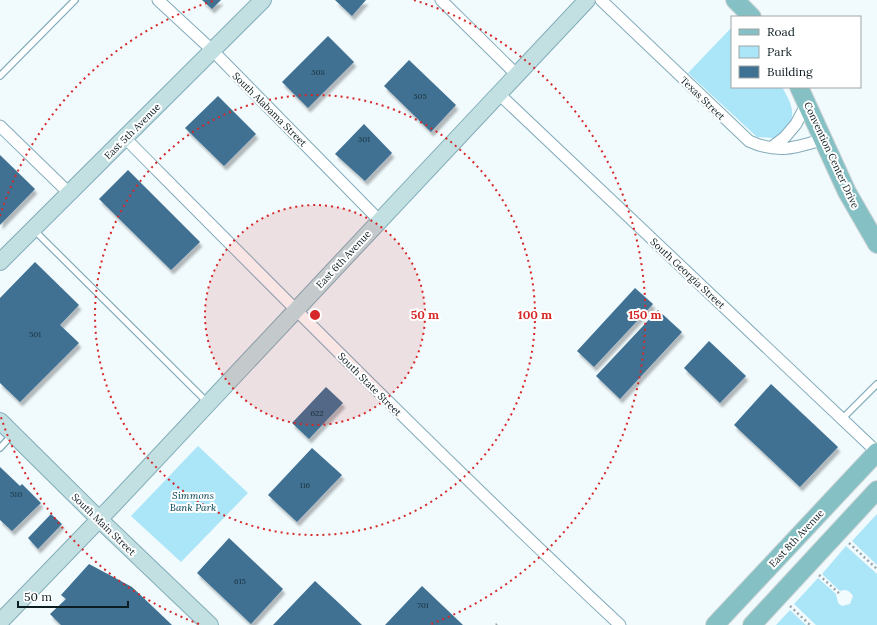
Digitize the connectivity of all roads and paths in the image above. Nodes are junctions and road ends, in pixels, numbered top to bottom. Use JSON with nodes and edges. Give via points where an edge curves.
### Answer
{"nodes":[{"id":1,"x":75,"y":0,"type":"edge"},
{"id":2,"x":158,"y":0,"type":"edge"},
{"id":3,"x":263,"y":0,"type":"edge"},
{"id":4,"x":441,"y":0,"type":"edge"},
{"id":5,"x":587,"y":0,"type":"edge"},
{"id":6,"x":601,"y":0,"type":"edge"},
{"id":7,"x":735,"y":0,"type":"edge"},
{"id":8,"x":751,"y":16,"type":"edge"},
{"id":9,"x":213,"y":51,"type":"junction"},
{"id":10,"x":516,"y":74,"type":"junction"},
{"id":11,"x":0,"y":76,"type":"edge"},
{"id":12,"x":800,"y":88,"type":"edge"},
{"id":13,"x":499,"y":94,"type":"junction"},
{"id":14,"x":807,"y":103,"type":"junction"},
{"id":15,"x":0,"y":126,"type":"edge"},
{"id":16,"x":125,"y":138,"type":"junction"},
{"id":17,"x":824,"y":139,"type":"junction"},
{"id":18,"x":772,"y":147,"type":"junction"},
{"id":19,"x":69,"y":194,"type":"junction"},
{"id":20,"x":380,"y":220,"type":"junction"},
{"id":21,"x":33,"y":229,"type":"junction"},
{"id":22,"x":877,"y":244,"type":"edge"},
{"id":23,"x":0,"y":262,"type":"edge"},
{"id":24,"x":295,"y":311,"type":"junction"},
{"id":25,"x":877,"y":384,"type":"edge"},
{"id":26,"x":208,"y":403,"type":"junction"},
{"id":27,"x":842,"y":419,"type":"junction"},
{"id":28,"x":0,"y":421,"type":"edge"},
{"id":29,"x":13,"y":434,"type":"junction"},
{"id":30,"x":0,"y":448,"type":"edge"},
{"id":31,"x":877,"y":452,"type":"edge"},
{"id":32,"x":877,"y":490,"type":"edge"},
{"id":33,"x":99,"y":519,"type":"junction"},
{"id":34,"x":847,"y":541,"type":"dead end"},
{"id":35,"x":877,"y":569,"type":"edge"},
{"id":36,"x":817,"y":573,"type":"dead end"},
{"id":37,"x":841,"y":595,"type":"dead end"},
{"id":38,"x":788,"y":604,"type":"dead end"},
{"id":39,"x":0,"y":622,"type":"edge"},
{"id":40,"x":210,"y":625,"type":"edge"},
{"id":41,"x":620,"y":625,"type":"edge"},
{"id":42,"x":716,"y":625,"type":"edge"},
{"id":43,"x":752,"y":625,"type":"edge"},
{"id":44,"x":810,"y":625,"type":"edge"}],
"edges":[{"from":1,"to":11,"type":"lane"},
{"from":2,"to":9,"type":"street","name":"South Alabama Street"},
{"from":3,"to":9,"type":"main road","name":"East 5th Avenue"},
{"from":4,"to":10,"type":"street"},
{"from":5,"to":10,"type":"main road","name":"East 6th Avenue"},
{"from":6,"to":18,"type":"street","name":"Texas Street","via":[[749,141],[761,147]]},
{"from":7,"to":8,"type":"main road"},
{"from":9,"to":16,"type":"main road","name":"East 5th Avenue"},
{"from":9,"to":20,"type":"street","name":"South Alabama Street"},
{"from":10,"to":13,"type":"main road","name":"East 6th Avenue"},
{"from":12,"to":14,"type":"main road","name":"Convention Center Drive"},
{"from":13,"to":20,"type":"main road","name":"East 6th Avenue"},
{"from":13,"to":27,"type":"street","name":"South Georgia Street"},
{"from":14,"to":17,"type":"main road","name":"Convention Center Drive"},
{"from":14,"to":18,"type":"street","via":[[796,124]]},
{"from":15,"to":19,"type":"street"},
{"from":16,"to":19,"type":"main road","name":"East 5th Avenue"},
{"from":16,"to":24,"type":"street","name":"South State Street"},
{"from":17,"to":18,"type":"street","name":"Texas Street","via":[[790,150]]},
{"from":17,"to":22,"type":"main road","name":"Convention Center Drive","via":[[847,192]]},
{"from":19,"to":21,"type":"main road","name":"East 5th Avenue"},
{"from":20,"to":24,"type":"main road","name":"East 6th Avenue"},
{"from":21,"to":23,"type":"main road","name":"East 5th Avenue"},
{"from":21,"to":26,"type":"lane"},
{"from":24,"to":26,"type":"main road","name":"East 6th Avenue"},
{"from":24,"to":41,"type":"street","name":"South State Street","via":[[494,507]]},
{"from":25,"to":27,"type":"lane"},
{"from":26,"to":33,"type":"main road","name":"East 6th Avenue"},
{"from":27,"to":31,"type":"street","name":"South Georgia Street"},
{"from":28,"to":29,"type":"main road","name":"South Main Street"},
{"from":29,"to":30,"type":"lane"},
{"from":29,"to":33,"type":"main road","name":"South Main Street"},
{"from":31,"to":42,"type":"main road","name":"East 8th Avenue"},
{"from":32,"to":43,"type":"main road"},
{"from":33,"to":39,"type":"main road","name":"East 6th Avenue"},
{"from":33,"to":40,"type":"main road","name":"South Main Street"},
{"from":34,"to":35,"type":"path"},
{"from":36,"to":37,"type":"path"},
{"from":38,"to":44,"type":"path"}]}
